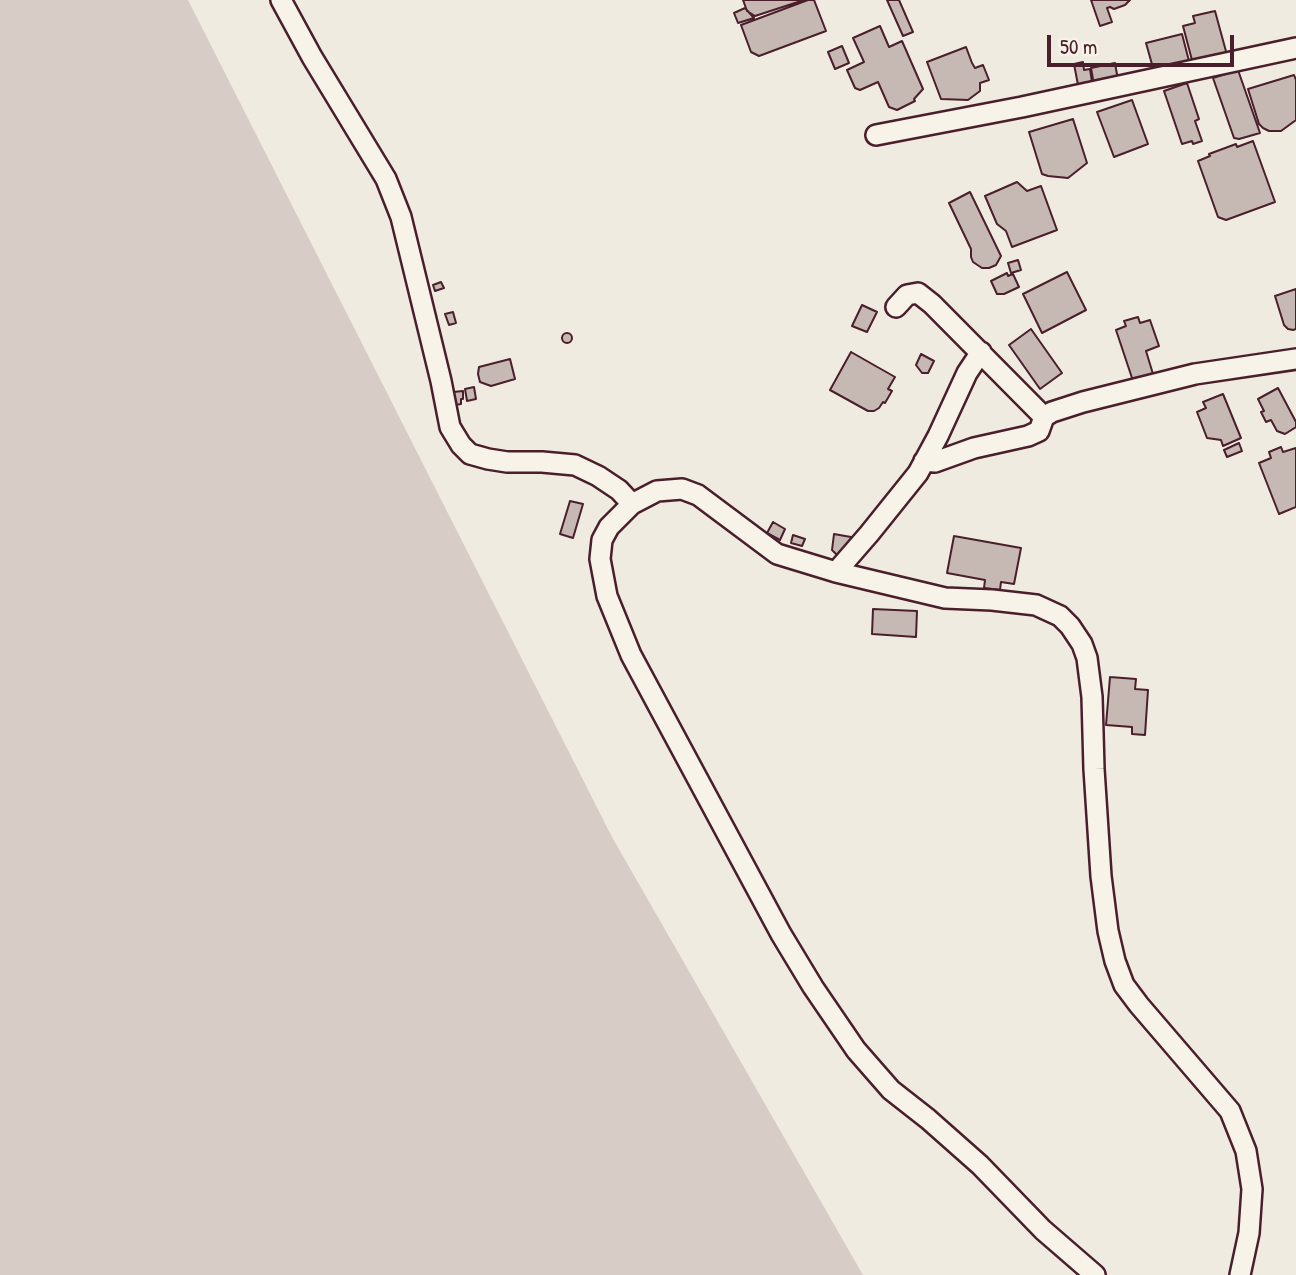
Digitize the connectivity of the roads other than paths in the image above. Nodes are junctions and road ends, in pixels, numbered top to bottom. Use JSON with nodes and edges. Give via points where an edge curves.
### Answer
{"nodes":[{"id":1,"x":281,"y":0,"type":"edge"},
{"id":2,"x":1296,"y":48,"type":"edge"},
{"id":3,"x":876,"y":135,"type":"dead end"},
{"id":4,"x":896,"y":307,"type":"dead end"},
{"id":5,"x":981,"y":352,"type":"junction"},
{"id":6,"x":1296,"y":359,"type":"edge"},
{"id":7,"x":1044,"y":417,"type":"junction"},
{"id":8,"x":925,"y":460,"type":"junction"},
{"id":9,"x":632,"y":504,"type":"junction"},
{"id":10,"x":836,"y":572,"type":"junction"},
{"id":11,"x":1095,"y":1275,"type":"edge"},
{"id":12,"x":1240,"y":1275,"type":"edge"}],
"edges":[{"from":1,"to":9,"type":"street","via":[[386,179],[401,217],[450,427],[461,445],[470,454],[488,459],[575,466],[619,490]]},
{"from":2,"to":3,"type":"street"},
{"from":4,"to":5,"type":"street","via":[[907,295],[918,293]]},
{"from":5,"to":7,"type":"street"},
{"from":5,"to":8,"type":"street"},
{"from":6,"to":7,"type":"street","via":[[1162,381]]},
{"from":7,"to":8,"type":"street","via":[[1039,430],[1028,436],[935,462]]},
{"from":8,"to":10,"type":"street"},
{"from":9,"to":10,"type":"street","via":[[657,491],[682,489],[698,495],[778,554]]},
{"from":9,"to":11,"type":"street","via":[[602,540],[600,559],[607,596],[631,655],[781,934],[856,1050],[891,1090],[980,1165]]},
{"from":10,"to":12,"type":"street","via":[[944,598],[1036,605],[1060,616],[1082,644],[1092,696],[1101,876],[1115,961],[1139,1006],[1230,1111],[1246,1151],[1252,1189]]}]}
